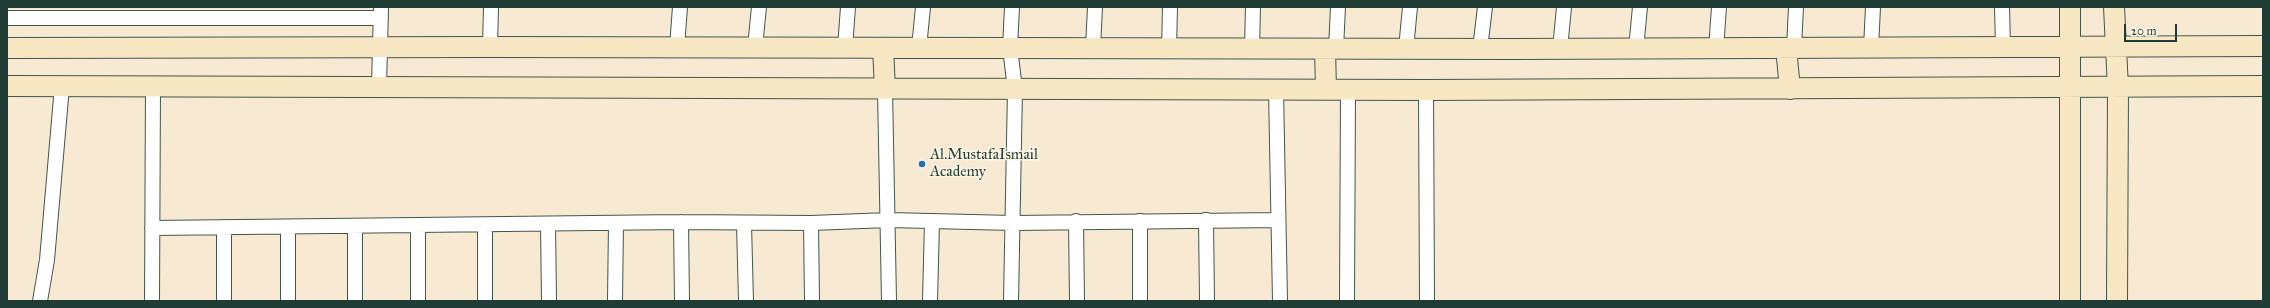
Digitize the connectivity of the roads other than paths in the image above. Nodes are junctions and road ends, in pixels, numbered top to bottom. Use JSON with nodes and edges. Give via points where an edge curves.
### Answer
{"nodes":[{"id":1,"x":491,"y":7,"type":"edge"},
{"id":2,"x":680,"y":7,"type":"edge"},
{"id":3,"x":759,"y":7,"type":"edge"},
{"id":4,"x":848,"y":7,"type":"edge"},
{"id":5,"x":922,"y":7,"type":"edge"},
{"id":6,"x":1012,"y":7,"type":"edge"},
{"id":7,"x":1095,"y":7,"type":"edge"},
{"id":8,"x":1170,"y":7,"type":"edge"},
{"id":9,"x":1253,"y":7,"type":"edge"},
{"id":10,"x":1338,"y":7,"type":"edge"},
{"id":11,"x":1410,"y":7,"type":"edge"},
{"id":12,"x":1485,"y":7,"type":"edge"},
{"id":13,"x":1564,"y":7,"type":"edge"},
{"id":14,"x":1640,"y":7,"type":"edge"},
{"id":15,"x":1719,"y":7,"type":"edge"},
{"id":16,"x":1796,"y":7,"type":"edge"},
{"id":17,"x":1873,"y":7,"type":"edge"},
{"id":18,"x":2002,"y":7,"type":"edge"},
{"id":19,"x":2070,"y":7,"type":"edge"},
{"id":20,"x":2114,"y":7,"type":"edge"},
{"id":21,"x":32,"y":12,"type":"edge"},
{"id":22,"x":143,"y":12,"type":"edge"},
{"id":23,"x":255,"y":12,"type":"edge"},
{"id":24,"x":381,"y":13,"type":"edge"},
{"id":25,"x":7,"y":18,"type":"edge"},
{"id":26,"x":2263,"y":46,"type":"edge"},
{"id":27,"x":381,"y":47,"type":"junction"},
{"id":28,"x":490,"y":47,"type":"junction"},
{"id":29,"x":677,"y":47,"type":"junction"},
{"id":30,"x":755,"y":47,"type":"junction"},
{"id":31,"x":2070,"y":47,"type":"junction"},
{"id":32,"x":2115,"y":47,"type":"junction"},
{"id":33,"x":7,"y":48,"type":"edge"},
{"id":34,"x":845,"y":48,"type":"junction"},
{"id":35,"x":883,"y":48,"type":"junction"},
{"id":36,"x":918,"y":48,"type":"junction"},
{"id":37,"x":1010,"y":48,"type":"junction"},
{"id":38,"x":1094,"y":48,"type":"junction"},
{"id":39,"x":1168,"y":48,"type":"junction"},
{"id":40,"x":1790,"y":48,"type":"junction"},
{"id":41,"x":1871,"y":48,"type":"junction"},
{"id":42,"x":2003,"y":48,"type":"junction"},
{"id":43,"x":1252,"y":49,"type":"junction"},
{"id":44,"x":1331,"y":49,"type":"junction"},
{"id":45,"x":1406,"y":49,"type":"junction"},
{"id":46,"x":1480,"y":49,"type":"junction"},
{"id":47,"x":1560,"y":49,"type":"junction"},
{"id":48,"x":1636,"y":49,"type":"junction"},
{"id":49,"x":1716,"y":49,"type":"junction"},
{"id":50,"x":7,"y":86,"type":"edge"},
{"id":51,"x":62,"y":86,"type":"junction"},
{"id":52,"x":153,"y":86,"type":"junction"},
{"id":53,"x":2263,"y":86,"type":"edge"},
{"id":54,"x":379,"y":87,"type":"junction"},
{"id":55,"x":2118,"y":88,"type":"junction"},
{"id":56,"x":886,"y":89,"type":"junction"},
{"id":57,"x":1015,"y":89,"type":"junction"},
{"id":58,"x":1276,"y":89,"type":"junction"},
{"id":59,"x":1326,"y":89,"type":"junction"},
{"id":60,"x":1348,"y":89,"type":"junction"},
{"id":61,"x":1790,"y":89,"type":"junction"},
{"id":62,"x":2071,"y":89,"type":"junction"},
{"id":63,"x":1426,"y":90,"type":"junction"},
{"id":64,"x":889,"y":220,"type":"junction"},
{"id":65,"x":1206,"y":220,"type":"junction"},
{"id":66,"x":1278,"y":220,"type":"junction"},
{"id":67,"x":1076,"y":221,"type":"junction"},
{"id":68,"x":1140,"y":221,"type":"junction"},
{"id":69,"x":681,"y":222,"type":"junction"},
{"id":70,"x":932,"y":222,"type":"junction"},
{"id":71,"x":616,"y":223,"type":"junction"},
{"id":72,"x":811,"y":223,"type":"junction"},
{"id":73,"x":548,"y":224,"type":"junction"},
{"id":74,"x":744,"y":224,"type":"junction"},
{"id":75,"x":1013,"y":224,"type":"junction"},
{"id":76,"x":418,"y":225,"type":"junction"},
{"id":77,"x":485,"y":225,"type":"junction"},
{"id":78,"x":288,"y":226,"type":"junction"},
{"id":79,"x":355,"y":226,"type":"junction"},
{"id":80,"x":224,"y":227,"type":"junction"},
{"id":81,"x":152,"y":228,"type":"junction"},
{"id":82,"x":40,"y":301,"type":"edge"},
{"id":83,"x":152,"y":301,"type":"edge"},
{"id":84,"x":224,"y":301,"type":"edge"},
{"id":85,"x":288,"y":301,"type":"edge"},
{"id":86,"x":355,"y":301,"type":"edge"},
{"id":87,"x":418,"y":301,"type":"edge"},
{"id":88,"x":485,"y":301,"type":"edge"},
{"id":89,"x":549,"y":301,"type":"edge"},
{"id":90,"x":615,"y":301,"type":"edge"},
{"id":91,"x":682,"y":301,"type":"edge"},
{"id":92,"x":746,"y":301,"type":"edge"},
{"id":93,"x":812,"y":301,"type":"edge"},
{"id":94,"x":889,"y":301,"type":"edge"},
{"id":95,"x":930,"y":301,"type":"edge"},
{"id":96,"x":1011,"y":301,"type":"edge"},
{"id":97,"x":1077,"y":301,"type":"edge"},
{"id":98,"x":1140,"y":301,"type":"edge"},
{"id":99,"x":1207,"y":301,"type":"edge"},
{"id":100,"x":1280,"y":301,"type":"edge"},
{"id":101,"x":1347,"y":301,"type":"edge"},
{"id":102,"x":1427,"y":301,"type":"edge"},
{"id":103,"x":2070,"y":301,"type":"edge"},
{"id":104,"x":2117,"y":301,"type":"edge"}],
"edges":[{"from":1,"to":28,"type":"street"},
{"from":2,"to":29,"type":"street"},
{"from":3,"to":30,"type":"street"},
{"from":4,"to":34,"type":"street"},
{"from":5,"to":36,"type":"street"},
{"from":6,"to":37,"type":"street"},
{"from":7,"to":38,"type":"street"},
{"from":8,"to":39,"type":"street"},
{"from":9,"to":43,"type":"street"},
{"from":10,"to":44,"type":"street"},
{"from":11,"to":45,"type":"street"},
{"from":12,"to":46,"type":"street"},
{"from":13,"to":47,"type":"street"},
{"from":14,"to":48,"type":"street"},
{"from":15,"to":49,"type":"street"},
{"from":16,"to":40,"type":"street"},
{"from":17,"to":41,"type":"street"},
{"from":18,"to":42,"type":"street"},
{"from":19,"to":31,"type":"street"},
{"from":20,"to":32,"type":"street"},
{"from":21,"to":22,"type":"street"},
{"from":21,"to":25,"type":"street"},
{"from":22,"to":23,"type":"street"},
{"from":23,"to":24,"type":"street"},
{"from":24,"to":27,"type":"street"},
{"from":26,"to":32,"type":"street"},
{"from":27,"to":28,"type":"street"},
{"from":27,"to":33,"type":"street"},
{"from":27,"to":54,"type":"street"},
{"from":28,"to":29,"type":"street"},
{"from":29,"to":30,"type":"street"},
{"from":30,"to":34,"type":"street"},
{"from":31,"to":32,"type":"street"},
{"from":31,"to":42,"type":"street"},
{"from":31,"to":62,"type":"street"},
{"from":32,"to":55,"type":"street"},
{"from":34,"to":35,"type":"street"},
{"from":35,"to":36,"type":"street"},
{"from":35,"to":56,"type":"street"},
{"from":36,"to":37,"type":"street"},
{"from":37,"to":38,"type":"street"},
{"from":37,"to":57,"type":"street"},
{"from":38,"to":39,"type":"street"},
{"from":39,"to":43,"type":"street"},
{"from":40,"to":41,"type":"street"},
{"from":40,"to":49,"type":"street"},
{"from":40,"to":61,"type":"street"},
{"from":41,"to":42,"type":"street"},
{"from":43,"to":44,"type":"street"},
{"from":44,"to":45,"type":"street"},
{"from":44,"to":59,"type":"street"},
{"from":45,"to":46,"type":"street"},
{"from":46,"to":47,"type":"street"},
{"from":47,"to":48,"type":"street"},
{"from":48,"to":49,"type":"street"},
{"from":50,"to":51,"type":"street"},
{"from":51,"to":52,"type":"street"},
{"from":51,"to":82,"type":"street","via":[[48,260]]},
{"from":52,"to":54,"type":"street"},
{"from":52,"to":81,"type":"street"},
{"from":53,"to":55,"type":"street"},
{"from":54,"to":56,"type":"street"},
{"from":55,"to":62,"type":"street"},
{"from":55,"to":104,"type":"street"},
{"from":56,"to":57,"type":"street"},
{"from":56,"to":64,"type":"street"},
{"from":57,"to":58,"type":"street"},
{"from":57,"to":75,"type":"street"},
{"from":58,"to":59,"type":"street"},
{"from":58,"to":66,"type":"street"},
{"from":59,"to":60,"type":"street"},
{"from":60,"to":63,"type":"street"},
{"from":60,"to":101,"type":"street"},
{"from":61,"to":62,"type":"street"},
{"from":61,"to":63,"type":"street"},
{"from":62,"to":103,"type":"street"},
{"from":63,"to":102,"type":"street"},
{"from":64,"to":70,"type":"street"},
{"from":64,"to":72,"type":"street"},
{"from":64,"to":94,"type":"street"},
{"from":65,"to":66,"type":"street"},
{"from":65,"to":68,"type":"street"},
{"from":65,"to":99,"type":"street"},
{"from":66,"to":100,"type":"street"},
{"from":67,"to":68,"type":"street"},
{"from":67,"to":75,"type":"street"},
{"from":67,"to":97,"type":"street"},
{"from":68,"to":98,"type":"street"},
{"from":69,"to":71,"type":"street"},
{"from":69,"to":74,"type":"street"},
{"from":69,"to":91,"type":"street"},
{"from":70,"to":75,"type":"street"},
{"from":70,"to":95,"type":"street"},
{"from":71,"to":73,"type":"street"},
{"from":71,"to":90,"type":"street"},
{"from":72,"to":74,"type":"street"},
{"from":72,"to":93,"type":"street"},
{"from":73,"to":77,"type":"street"},
{"from":73,"to":89,"type":"street"},
{"from":74,"to":92,"type":"street"},
{"from":75,"to":96,"type":"street"},
{"from":76,"to":77,"type":"street"},
{"from":76,"to":79,"type":"street"},
{"from":76,"to":87,"type":"street"},
{"from":77,"to":88,"type":"street"},
{"from":78,"to":79,"type":"street"},
{"from":78,"to":80,"type":"street"},
{"from":78,"to":85,"type":"street"},
{"from":79,"to":86,"type":"street"},
{"from":80,"to":81,"type":"street"},
{"from":80,"to":84,"type":"street"},
{"from":81,"to":83,"type":"street"}]}
